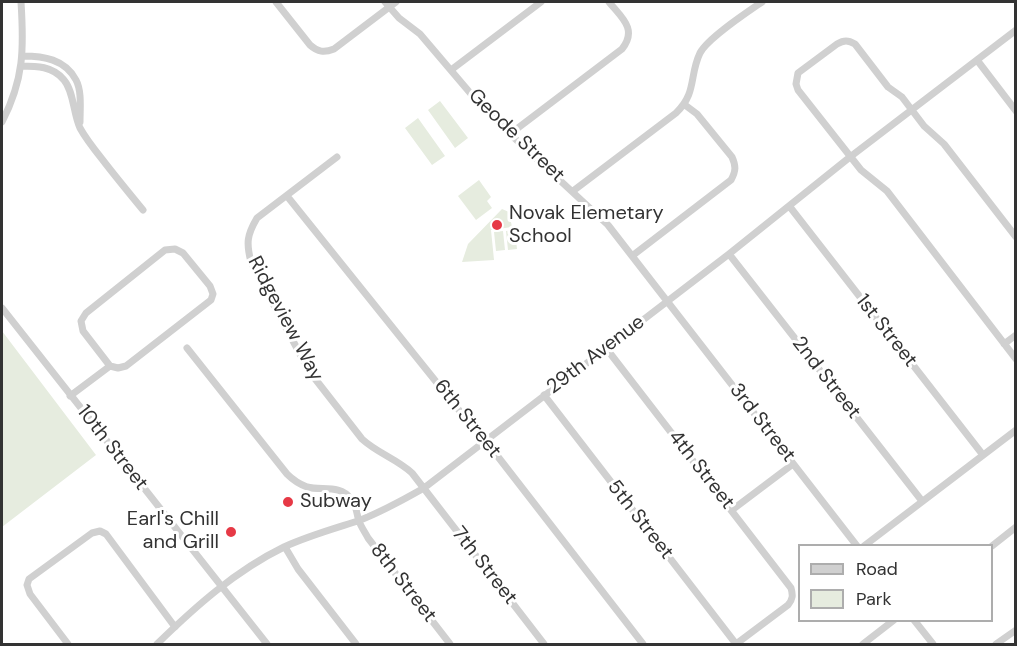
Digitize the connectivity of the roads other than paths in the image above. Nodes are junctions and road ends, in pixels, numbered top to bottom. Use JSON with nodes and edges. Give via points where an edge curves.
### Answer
{"nodes":[{"id":1,"x":21,"y":2,"type":"edge"},
{"id":2,"x":276,"y":2,"type":"edge"},
{"id":3,"x":396,"y":2,"type":"edge"},
{"id":4,"x":541,"y":2,"type":"edge"},
{"id":5,"x":609,"y":2,"type":"edge"},
{"id":6,"x":744,"y":2,"type":"edge"},
{"id":7,"x":762,"y":2,"type":"edge"},
{"id":8,"x":387,"y":4,"type":"edge"},
{"id":9,"x":750,"y":10,"type":"junction"},
{"id":10,"x":1016,"y":30,"type":"edge"},
{"id":11,"x":23,"y":56,"type":"junction"},
{"id":12,"x":977,"y":60,"type":"junction"},
{"id":13,"x":21,"y":66,"type":"junction"},
{"id":14,"x":451,"y":70,"type":"junction"},
{"id":15,"x":686,"y":105,"type":"junction"},
{"id":16,"x":912,"y":110,"type":"junction"},
{"id":17,"x":1016,"y":111,"type":"edge"},
{"id":18,"x":2,"y":123,"type":"edge"},
{"id":19,"x":80,"y":127,"type":"junction"},
{"id":20,"x":510,"y":134,"type":"junction"},
{"id":21,"x":337,"y":157,"type":"dead end"},
{"id":22,"x":850,"y":158,"type":"junction"},
{"id":23,"x":573,"y":191,"type":"junction"},
{"id":24,"x":287,"y":196,"type":"junction"},
{"id":25,"x":789,"y":207,"type":"junction"},
{"id":26,"x":143,"y":210,"type":"dead end"},
{"id":27,"x":1016,"y":237,"type":"edge"},
{"id":28,"x":729,"y":254,"type":"junction"},
{"id":29,"x":632,"y":256,"type":"junction"},
{"id":30,"x":667,"y":301,"type":"junction"},
{"id":31,"x":2,"y":308,"type":"edge"},
{"id":32,"x":1016,"y":335,"type":"edge"},
{"id":33,"x":1004,"y":344,"type":"junction"},
{"id":34,"x":187,"y":348,"type":"dead end"},
{"id":35,"x":606,"y":348,"type":"junction"},
{"id":36,"x":1016,"y":359,"type":"edge"},
{"id":37,"x":110,"y":366,"type":"junction"},
{"id":38,"x":544,"y":395,"type":"junction"},
{"id":39,"x":70,"y":396,"type":"junction"},
{"id":40,"x":1016,"y":430,"type":"edge"},
{"id":41,"x":485,"y":440,"type":"junction"},
{"id":42,"x":983,"y":455,"type":"junction"},
{"id":43,"x":793,"y":464,"type":"junction"},
{"id":44,"x":424,"y":488,"type":"junction"},
{"id":45,"x":922,"y":501,"type":"junction"},
{"id":46,"x":732,"y":510,"type":"junction"},
{"id":47,"x":359,"y":520,"type":"junction"},
{"id":48,"x":1016,"y":527,"type":"edge"},
{"id":49,"x":855,"y":544,"type":"edge"},
{"id":50,"x":867,"y":544,"type":"edge"},
{"id":51,"x":993,"y":545,"type":"edge"},
{"id":52,"x":285,"y":547,"type":"junction"},
{"id":53,"x":221,"y":586,"type":"junction"},
{"id":54,"x":893,"y":622,"type":"edge"},
{"id":55,"x":915,"y":622,"type":"edge"},
{"id":56,"x":175,"y":627,"type":"junction"},
{"id":57,"x":1016,"y":630,"type":"edge"},
{"id":58,"x":68,"y":645,"type":"edge"},
{"id":59,"x":157,"y":645,"type":"edge"},
{"id":60,"x":267,"y":645,"type":"edge"},
{"id":61,"x":356,"y":645,"type":"edge"},
{"id":62,"x":450,"y":645,"type":"edge"},
{"id":63,"x":544,"y":645,"type":"edge"},
{"id":64,"x":643,"y":645,"type":"edge"},
{"id":65,"x":736,"y":645,"type":"edge"},
{"id":66,"x":863,"y":645,"type":"edge"},
{"id":67,"x":933,"y":645,"type":"edge"},
{"id":68,"x":996,"y":645,"type":"edge"}],
"edges":[{"from":1,"to":11,"type":"street"},
{"from":2,"to":8,"type":"street","via":[[310,45],[325,52],[334,49]]},
{"from":3,"to":8,"type":"street"},
{"from":4,"to":14,"type":"street"},
{"from":5,"to":20,"type":"street","via":[[627,26],[628,41]]},
{"from":6,"to":9,"type":"street"},
{"from":7,"to":9,"type":"street"},
{"from":8,"to":14,"type":"street","name":"Geode Street"},
{"from":9,"to":15,"type":"street","via":[[701,50]]},
{"from":10,"to":12,"type":"street","name":"29th Avenue"},
{"from":11,"to":13,"type":"street"},
{"from":11,"to":19,"type":"street","via":[[55,60],[76,80]]},
{"from":12,"to":16,"type":"street","name":"29th Avenue"},
{"from":12,"to":17,"type":"street"},
{"from":13,"to":18,"type":"street"},
{"from":13,"to":19,"type":"street","via":[[51,70],[63,79]]},
{"from":14,"to":20,"type":"street","name":"Geode Street"},
{"from":15,"to":23,"type":"street"},
{"from":15,"to":29,"type":"street","via":[[732,157],[735,173]]},
{"from":16,"to":22,"type":"street","name":"29th Avenue"},
{"from":16,"to":22,"type":"street","via":[[850,41],[837,44],[798,73],[798,90]]},
{"from":16,"to":27,"type":"street","via":[[944,144]]},
{"from":19,"to":26,"type":"street"},
{"from":20,"to":23,"type":"street","name":"Geode Street"},
{"from":21,"to":24,"type":"street","name":"Ridgeview Way"},
{"from":22,"to":25,"type":"street","name":"29th Avenue"},
{"from":22,"to":33,"type":"street","via":[[887,191]]},
{"from":23,"to":29,"type":"street","name":"Geode Street","via":[[608,225]]},
{"from":24,"to":41,"type":"street","name":"6th Street"},
{"from":24,"to":44,"type":"street","name":"Ridgeview Way","via":[[257,218],[247,243],[251,262],[309,371],[362,439],[403,465]]},
{"from":25,"to":28,"type":"street","name":"29th Avenue"},
{"from":25,"to":42,"type":"street","name":"1st Street"},
{"from":28,"to":30,"type":"street","name":"29th Avenue"},
{"from":28,"to":45,"type":"street","name":"2nd Street"},
{"from":29,"to":30,"type":"street","name":"Geode Street"},
{"from":30,"to":35,"type":"street","name":"29th Avenue"},
{"from":30,"to":43,"type":"street","name":"3rd Street"},
{"from":31,"to":39,"type":"street","name":"10th Street"},
{"from":32,"to":33,"type":"street"},
{"from":33,"to":36,"type":"street"},
{"from":34,"to":47,"type":"street","name":"8th Street","via":[[296,483],[344,492],[356,507]]},
{"from":35,"to":38,"type":"street","name":"29th Avenue"},
{"from":35,"to":46,"type":"street","name":"4th Street"},
{"from":37,"to":37,"type":"street","via":[[126,366],[211,300],[210,286],[183,253],[165,250],[86,313],[81,321],[82,331]]},
{"from":37,"to":39,"type":"street"},
{"from":38,"to":41,"type":"street","name":"29th Avenue"},
{"from":38,"to":65,"type":"street","name":"5th Street"},
{"from":39,"to":53,"type":"street","name":"10th Street"},
{"from":40,"to":42,"type":"street"},
{"from":41,"to":44,"type":"street","name":"29th Avenue"},
{"from":41,"to":64,"type":"street","name":"6th Street"},
{"from":42,"to":45,"type":"street"},
{"from":43,"to":46,"type":"street"},
{"from":43,"to":49,"type":"street","name":"3rd Street"},
{"from":44,"to":47,"type":"street","name":"29th Avenue"},
{"from":44,"to":63,"type":"street","name":"7th Street"},
{"from":45,"to":50,"type":"street"},
{"from":46,"to":65,"type":"street","name":"4th Street","via":[[793,594],[788,605]]},
{"from":47,"to":52,"type":"street","name":"29th Avenue"},
{"from":47,"to":62,"type":"street","name":"8th Street","via":[[368,538]]},
{"from":48,"to":51,"type":"street"},
{"from":52,"to":53,"type":"street","name":"29th Avenue"},
{"from":52,"to":61,"type":"street"},
{"from":53,"to":56,"type":"street","name":"29th Avenue"},
{"from":53,"to":60,"type":"street","name":"10th Street"},
{"from":54,"to":66,"type":"street"},
{"from":55,"to":67,"type":"street"},
{"from":56,"to":58,"type":"street","via":[[106,534],[92,532],[29,579],[27,585]]},
{"from":56,"to":59,"type":"street","name":"29th Avenue"},
{"from":57,"to":68,"type":"street"}]}
